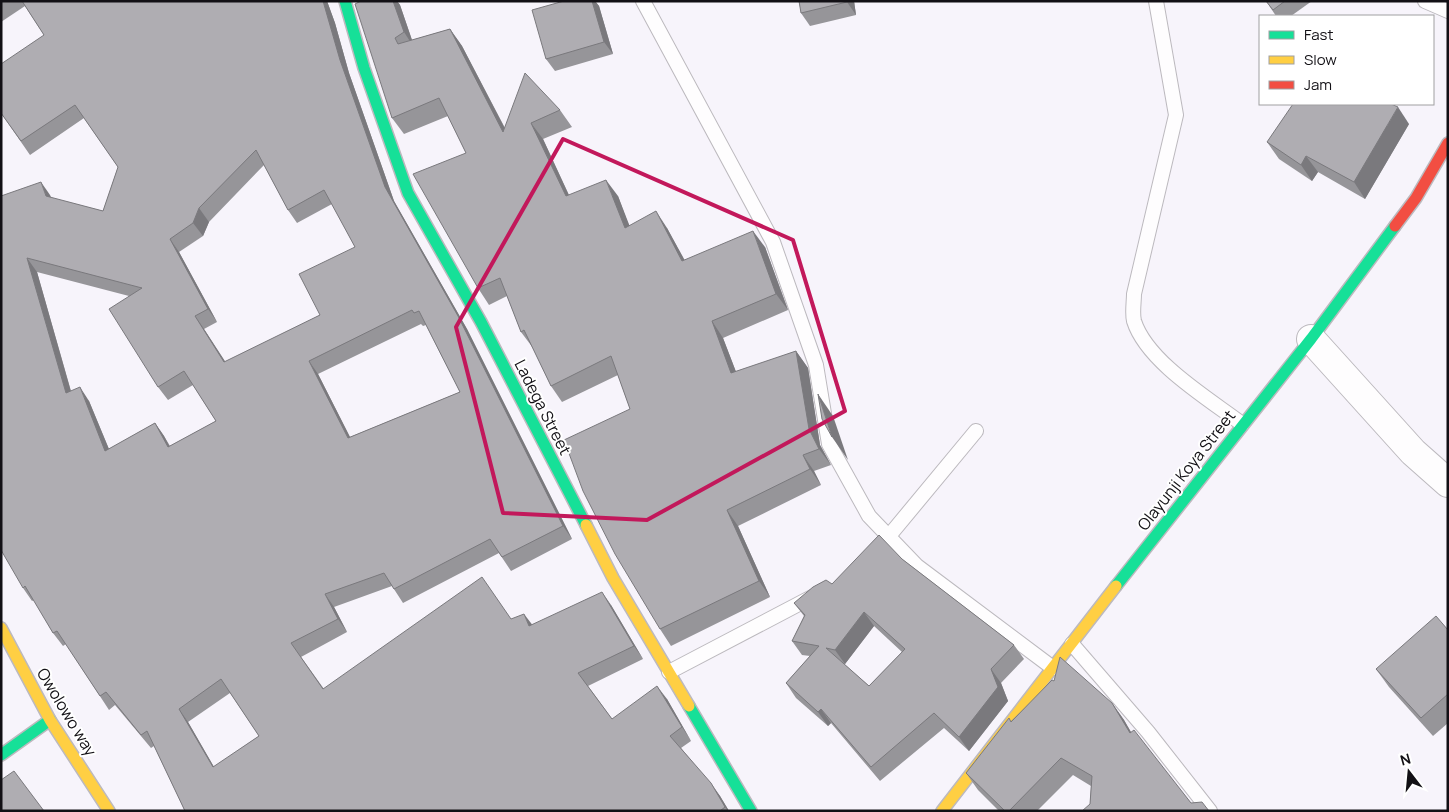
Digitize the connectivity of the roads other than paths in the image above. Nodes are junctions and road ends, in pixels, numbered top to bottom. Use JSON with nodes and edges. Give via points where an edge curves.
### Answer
{"nodes":[{"id":1,"x":345,"y":1,"type":"edge"},
{"id":2,"x":644,"y":1,"type":"edge"},
{"id":3,"x":1156,"y":1,"type":"edge"},
{"id":4,"x":1425,"y":1,"type":"edge"},
{"id":5,"x":1448,"y":11,"type":"edge"},
{"id":6,"x":1448,"y":143,"type":"edge"},
{"id":7,"x":1311,"y":339,"type":"junction"},
{"id":8,"x":1242,"y":424,"type":"junction"},
{"id":9,"x":976,"y":431,"type":"dead end"},
{"id":10,"x":1448,"y":483,"type":"edge"},
{"id":11,"x":890,"y":537,"type":"junction"},
{"id":12,"x":877,"y":549,"type":"edge"},
{"id":13,"x":821,"y":592,"type":"edge"},
{"id":14,"x":1,"y":628,"type":"edge"},
{"id":15,"x":1072,"y":644,"type":"junction"},
{"id":16,"x":1052,"y":668,"type":"junction"},
{"id":17,"x":669,"y":672,"type":"junction"},
{"id":18,"x":50,"y":720,"type":"junction"},
{"id":19,"x":1,"y":755,"type":"edge"},
{"id":20,"x":109,"y":811,"type":"edge"},
{"id":21,"x":751,"y":811,"type":"edge"},
{"id":22,"x":942,"y":811,"type":"edge"},
{"id":23,"x":1210,"y":811,"type":"edge"}],
"edges":[{"from":1,"to":17,"type":"street","name":"Ladega Street","via":[[364,68],[408,194],[481,322],[613,578]]},
{"from":2,"to":11,"type":"lane","via":[[773,242],[816,365],[829,444],[869,516]]},
{"from":3,"to":8,"type":"lane","via":[[1176,115],[1134,294],[1134,320],[1151,350],[1177,376]]},
{"from":4,"to":5,"type":"lane"},
{"from":6,"to":7,"type":"street","name":"Olayunji Koya Street","via":[[1416,198]]},
{"from":7,"to":8,"type":"street","name":"Olayunji Koya Street"},
{"from":7,"to":10,"type":"street","via":[[1413,452]]},
{"from":8,"to":15,"type":"street","name":"Olayunji Koya Street"},
{"from":9,"to":11,"type":"lane"},
{"from":11,"to":12,"type":"lane"},
{"from":11,"to":16,"type":"lane","via":[[917,566]]},
{"from":13,"to":17,"type":"lane"},
{"from":14,"to":18,"type":"street","name":"Owolowo way"},
{"from":15,"to":16,"type":"street","name":"Olayunji Koya Street"},
{"from":15,"to":23,"type":"lane","via":[[1148,732]]},
{"from":16,"to":22,"type":"street","name":"Olayunji Koya Street"},
{"from":17,"to":21,"type":"street","name":"Ladega Street"},
{"from":18,"to":19,"type":"street"},
{"from":18,"to":20,"type":"street","name":"Owolowo way"}]}
